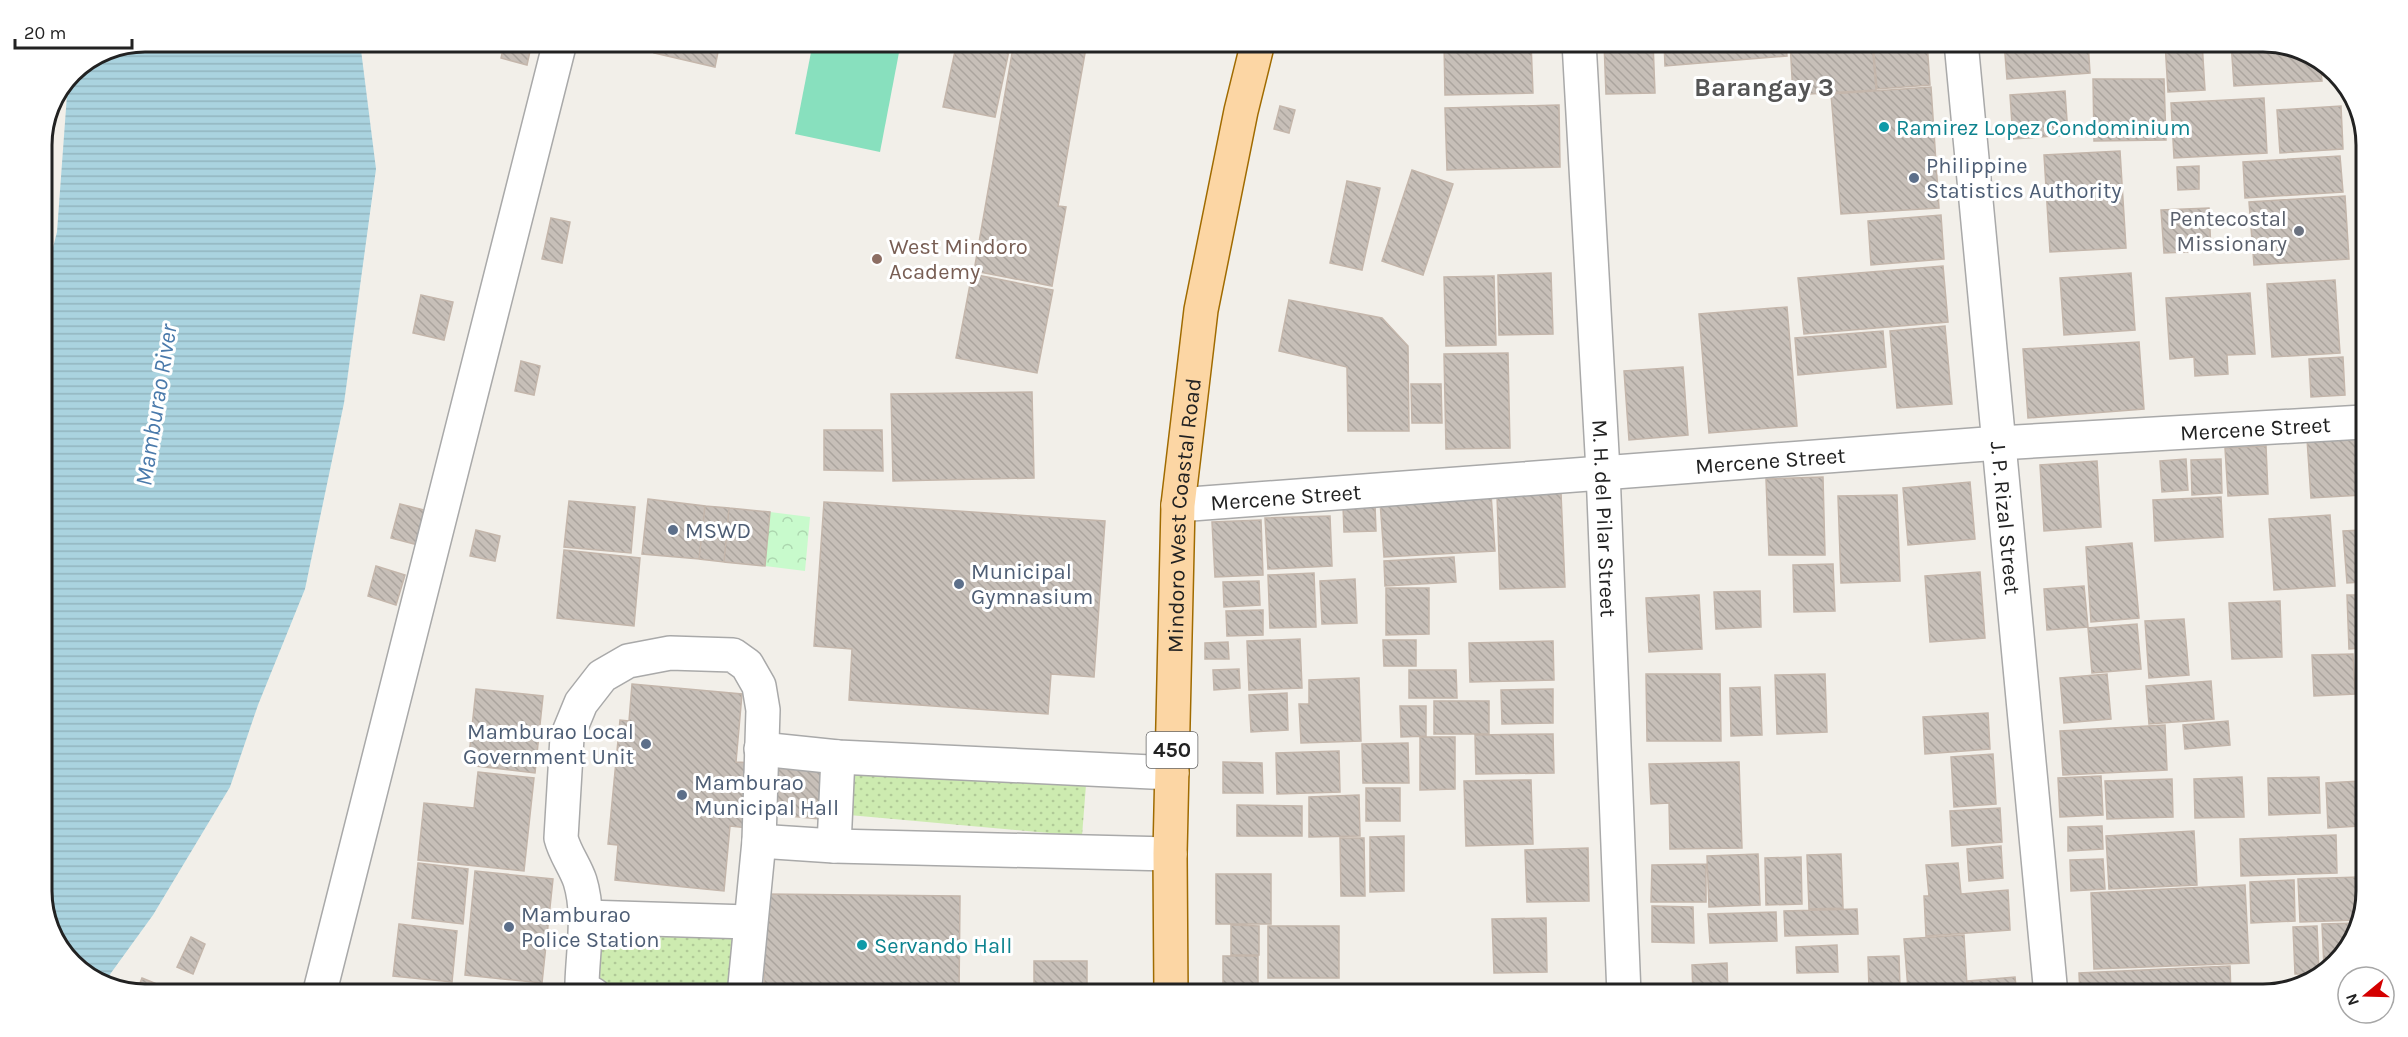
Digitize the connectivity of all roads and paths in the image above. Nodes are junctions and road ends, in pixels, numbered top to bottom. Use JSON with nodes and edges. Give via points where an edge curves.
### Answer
{"nodes":[{"id":1,"x":557,"y":52,"type":"edge"},
{"id":2,"x":1255,"y":52,"type":"edge"},
{"id":3,"x":1580,"y":52,"type":"edge"},
{"id":4,"x":1962,"y":52,"type":"edge"},
{"id":5,"x":2355,"y":422,"type":"edge"},
{"id":6,"x":1999,"y":442,"type":"junction"},
{"id":7,"x":1603,"y":471,"type":"junction"},
{"id":8,"x":1178,"y":505,"type":"junction"},
{"id":9,"x":761,"y":749,"type":"junction"},
{"id":10,"x":838,"y":757,"type":"junction"},
{"id":11,"x":1172,"y":773,"type":"junction"},
{"id":12,"x":759,"y":841,"type":"junction"},
{"id":13,"x":834,"y":846,"type":"junction"},
{"id":14,"x":1170,"y":854,"type":"junction"},
{"id":15,"x":585,"y":917,"type":"junction"},
{"id":16,"x":749,"y":922,"type":"junction"},
{"id":17,"x":322,"y":984,"type":"edge"},
{"id":18,"x":582,"y":984,"type":"edge"},
{"id":19,"x":745,"y":984,"type":"edge"},
{"id":20,"x":1171,"y":984,"type":"edge"},
{"id":21,"x":1624,"y":984,"type":"edge"},
{"id":22,"x":2050,"y":984,"type":"edge"}],
"edges":[{"from":1,"to":17,"type":"street"},
{"from":2,"to":8,"type":"main road","name":"Mindoro West Coastal Road","number":"450","via":[[1201,310]]},
{"from":3,"to":7,"type":"street","name":"M. H. del Pilar Street"},
{"from":4,"to":6,"type":"street","name":"J. P. Rizal Street"},
{"from":5,"to":6,"type":"street","name":"Mercene Street"},
{"from":6,"to":7,"type":"street","name":"Mercene Street"},
{"from":6,"to":22,"type":"street","name":"J. P. Rizal Street"},
{"from":7,"to":8,"type":"street","name":"Mercene Street"},
{"from":7,"to":21,"type":"street","name":"M. H. del Pilar Street"},
{"from":8,"to":11,"type":"main road","name":"Mindoro West Coastal Road","number":"450"},
{"from":9,"to":10,"type":"street"},
{"from":9,"to":12,"type":"street"},
{"from":9,"to":15,"type":"street","via":[[763,710],[759,686],[747,665],[733,655],[670,653],[628,661],[602,676],[580,703],[567,737],[564,778],[561,838],[580,881]]},
{"from":10,"to":11,"type":"street"},
{"from":10,"to":13,"type":"street"},
{"from":11,"to":14,"type":"main road","name":"Mindoro West Coastal Road","number":"450"},
{"from":12,"to":13,"type":"street"},
{"from":12,"to":16,"type":"street"},
{"from":13,"to":14,"type":"street"},
{"from":14,"to":20,"type":"main road","name":"Mindoro West Coastal Road","number":"450"},
{"from":15,"to":16,"type":"street"},
{"from":15,"to":18,"type":"street"},
{"from":16,"to":19,"type":"street"}]}
